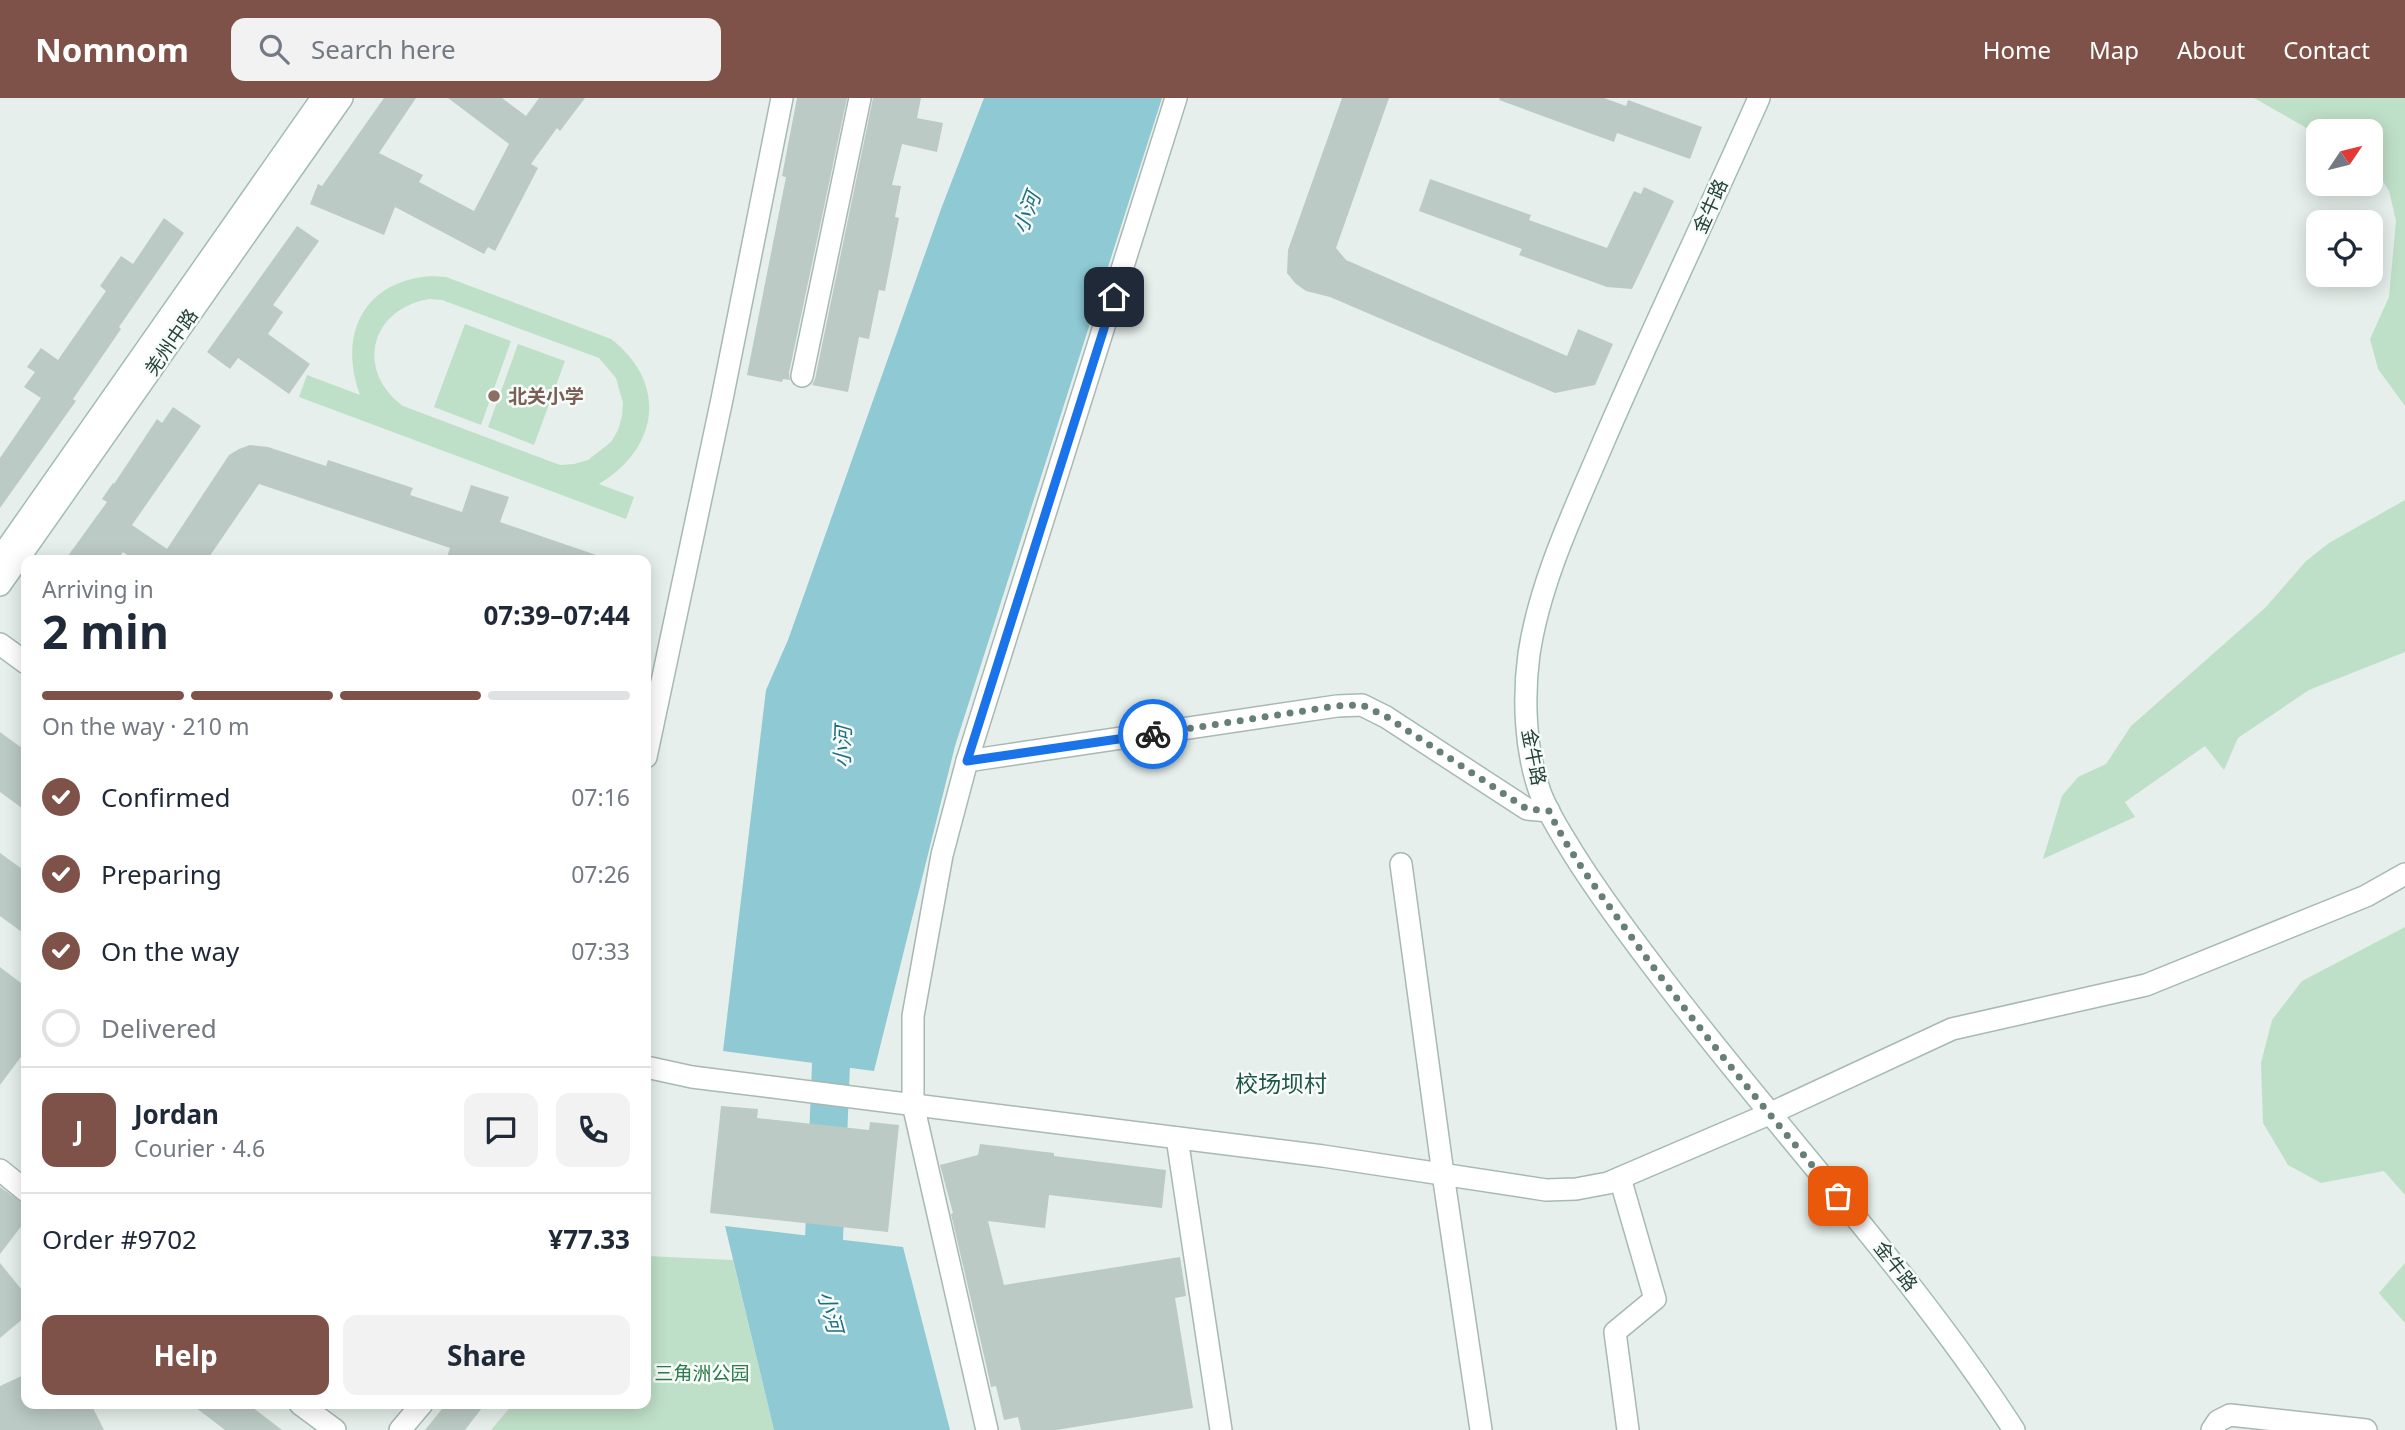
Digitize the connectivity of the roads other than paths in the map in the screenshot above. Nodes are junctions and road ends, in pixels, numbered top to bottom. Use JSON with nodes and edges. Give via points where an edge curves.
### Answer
{"nodes":[{"id":1,"x":322,"y":98,"type":"edge"},
{"id":2,"x":342,"y":98,"type":"edge"},
{"id":3,"x":782,"y":98,"type":"edge"},
{"id":4,"x":860,"y":98,"type":"edge"},
{"id":5,"x":1177,"y":98,"type":"edge"},
{"id":6,"x":1759,"y":98,"type":"edge"},
{"id":7,"x":802,"y":376,"type":"dead end"},
{"id":8,"x":21,"y":555,"type":"edge"},
{"id":9,"x":21,"y":555,"type":"edge"},
{"id":10,"x":0,"y":558,"type":"edge"},
{"id":11,"x":0,"y":585,"type":"edge"},
{"id":12,"x":0,"y":644,"type":"edge"},
{"id":13,"x":21,"y":659,"type":"edge"},
{"id":14,"x":651,"y":733,"type":"edge"},
{"id":15,"x":967,"y":761,"type":"junction"},
{"id":16,"x":1549,"y":811,"type":"junction"},
{"id":17,"x":1401,"y":864,"type":"dead end"},
{"id":18,"x":2405,"y":874,"type":"edge"},
{"id":19,"x":651,"y":1068,"type":"edge"},
{"id":20,"x":905,"y":1104,"type":"junction"},
{"id":21,"x":1769,"y":1114,"type":"junction"},
{"id":22,"x":1177,"y":1138,"type":"junction"},
{"id":23,"x":0,"y":1170,"type":"edge"},
{"id":24,"x":1443,"y":1174,"type":"junction"},
{"id":25,"x":1620,"y":1178,"type":"junction"},
{"id":26,"x":21,"y":1187,"type":"edge"},
{"id":27,"x":307,"y":1409,"type":"edge"},
{"id":28,"x":418,"y":1409,"type":"edge"},
{"id":29,"x":335,"y":1430,"type":"edge"},
{"id":30,"x":400,"y":1430,"type":"edge"},
{"id":31,"x":987,"y":1430,"type":"edge"},
{"id":32,"x":1221,"y":1430,"type":"edge"},
{"id":33,"x":1481,"y":1430,"type":"edge"},
{"id":34,"x":1628,"y":1430,"type":"edge"},
{"id":35,"x":2014,"y":1430,"type":"edge"},
{"id":36,"x":2212,"y":1430,"type":"edge"},
{"id":37,"x":2366,"y":1430,"type":"edge"}],
"edges":[{"from":1,"to":10,"type":"street","name":"羌州中路"},
{"from":2,"to":9,"type":"street","name":"羌州中路"},
{"from":3,"to":14,"type":"street"},
{"from":4,"to":7,"type":"street"},
{"from":5,"to":15,"type":"street"},
{"from":6,"to":16,"type":"street","name":"金牛路","via":[[1590,474],[1538,612],[1529,653],[1526,711],[1533,765]]},
{"from":8,"to":11,"type":"street","name":"羌州中路"},
{"from":12,"to":13,"type":"street"},
{"from":15,"to":16,"type":"street","via":[[1362,705],[1527,809]]},
{"from":15,"to":20,"type":"street","via":[[942,855],[913,1016]]},
{"from":16,"to":21,"type":"street","name":"金牛路","via":[[1643,954]]},
{"from":17,"to":24,"type":"street"},
{"from":18,"to":21,"type":"street","via":[[2366,897],[2146,985],[1952,1029]]},
{"from":19,"to":20,"type":"street"},
{"from":20,"to":22,"type":"street"},
{"from":20,"to":31,"type":"street"},
{"from":21,"to":25,"type":"street"},
{"from":21,"to":35,"type":"street","name":"金牛路","via":[[1933,1314]]},
{"from":22,"to":24,"type":"street"},
{"from":22,"to":32,"type":"street"},
{"from":23,"to":26,"type":"street"},
{"from":24,"to":25,"type":"street","via":[[1546,1190],[1576,1189]]},
{"from":24,"to":33,"type":"street"},
{"from":25,"to":34,"type":"street","via":[[1655,1299],[1615,1332]]},
{"from":27,"to":29,"type":"street"},
{"from":28,"to":30,"type":"street"},
{"from":36,"to":37,"type":"street","via":[[2230,1415]]}]}
